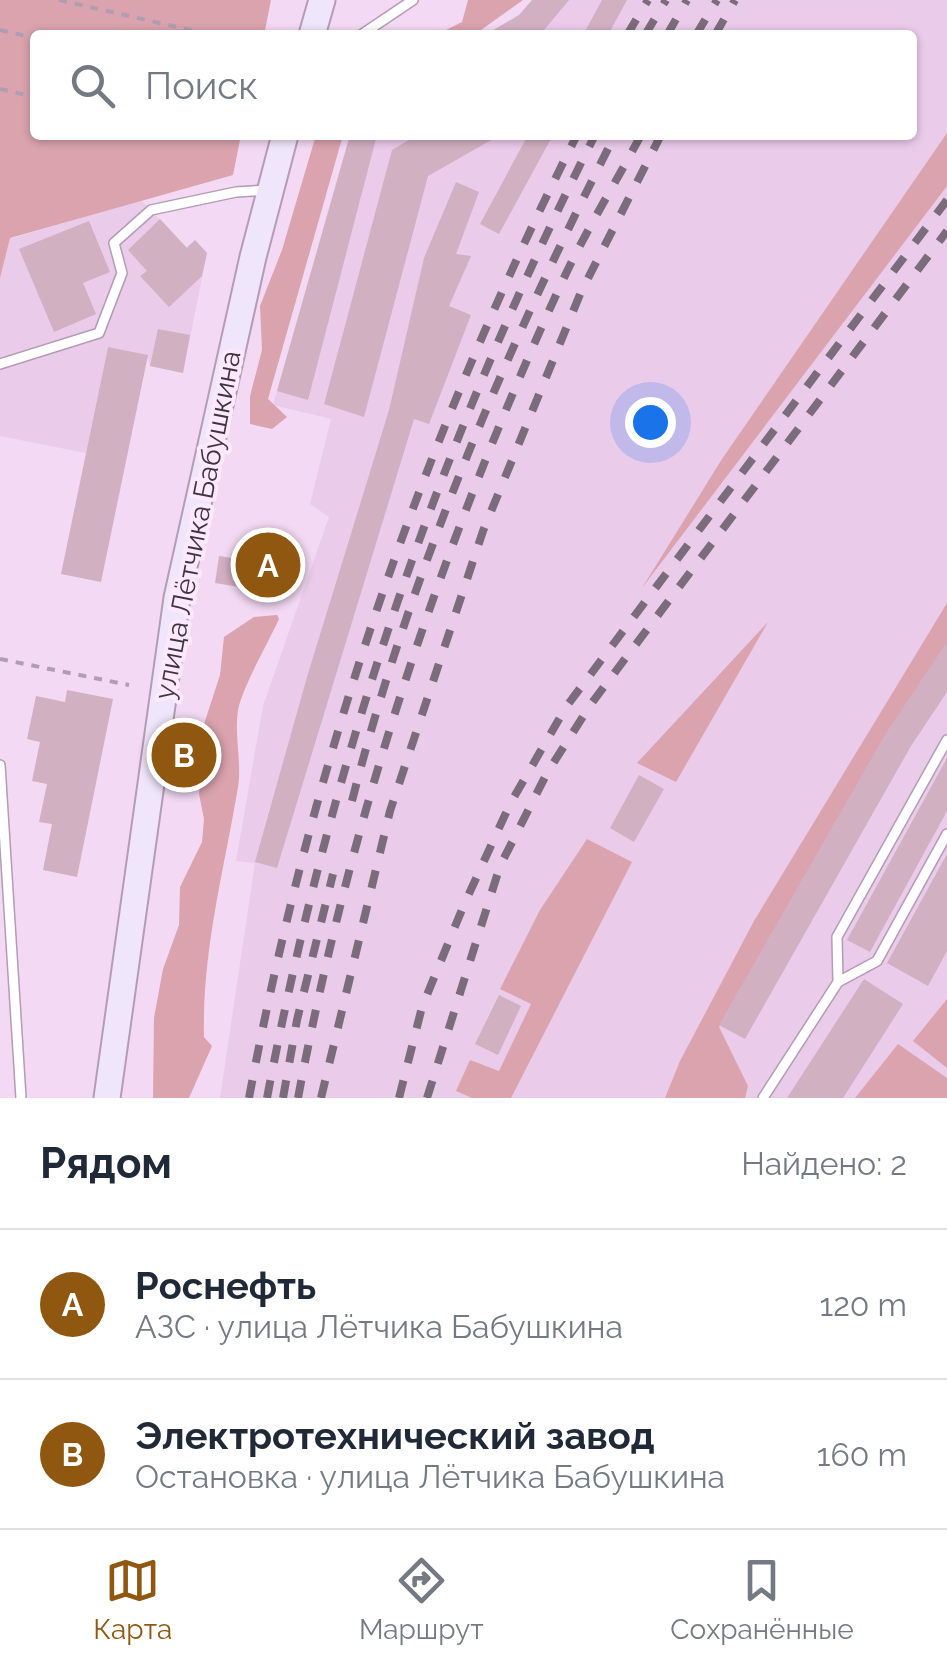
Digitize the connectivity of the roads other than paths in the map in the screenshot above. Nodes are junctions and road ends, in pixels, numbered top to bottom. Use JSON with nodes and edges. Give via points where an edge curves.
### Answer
{"nodes":[{"id":1,"x":322,"y":0,"type":"edge"},
{"id":2,"x":413,"y":0,"type":"edge"},
{"id":3,"x":313,"y":30,"type":"edge"},
{"id":4,"x":369,"y":30,"type":"edge"},
{"id":5,"x":285,"y":140,"type":"edge"},
{"id":6,"x":271,"y":189,"type":"junction"},
{"id":7,"x":0,"y":364,"type":"edge"},
{"id":8,"x":947,"y":740,"type":"edge"},
{"id":9,"x":0,"y":765,"type":"edge"},
{"id":10,"x":947,"y":834,"type":"edge"},
{"id":11,"x":838,"y":982,"type":"junction"},
{"id":12,"x":21,"y":1098,"type":"edge"},
{"id":13,"x":107,"y":1098,"type":"edge"},
{"id":14,"x":763,"y":1098,"type":"edge"}],
"edges":[{"from":1,"to":3,"type":"main road"},
{"from":2,"to":4,"type":"lane"},
{"from":5,"to":6,"type":"main road","name":"улица Лётчика Бабушкина"},
{"from":6,"to":7,"type":"lane","via":[[150,210],[114,244],[122,273],[100,333]]},
{"from":6,"to":13,"type":"main road","name":"улица Лётчика Бабушкина","via":[[177,598]]},
{"from":8,"to":11,"type":"lane","via":[[838,936]]},
{"from":9,"to":12,"type":"lane"},
{"from":10,"to":11,"type":"lane","via":[[877,960]]},
{"from":11,"to":14,"type":"lane"}]}
